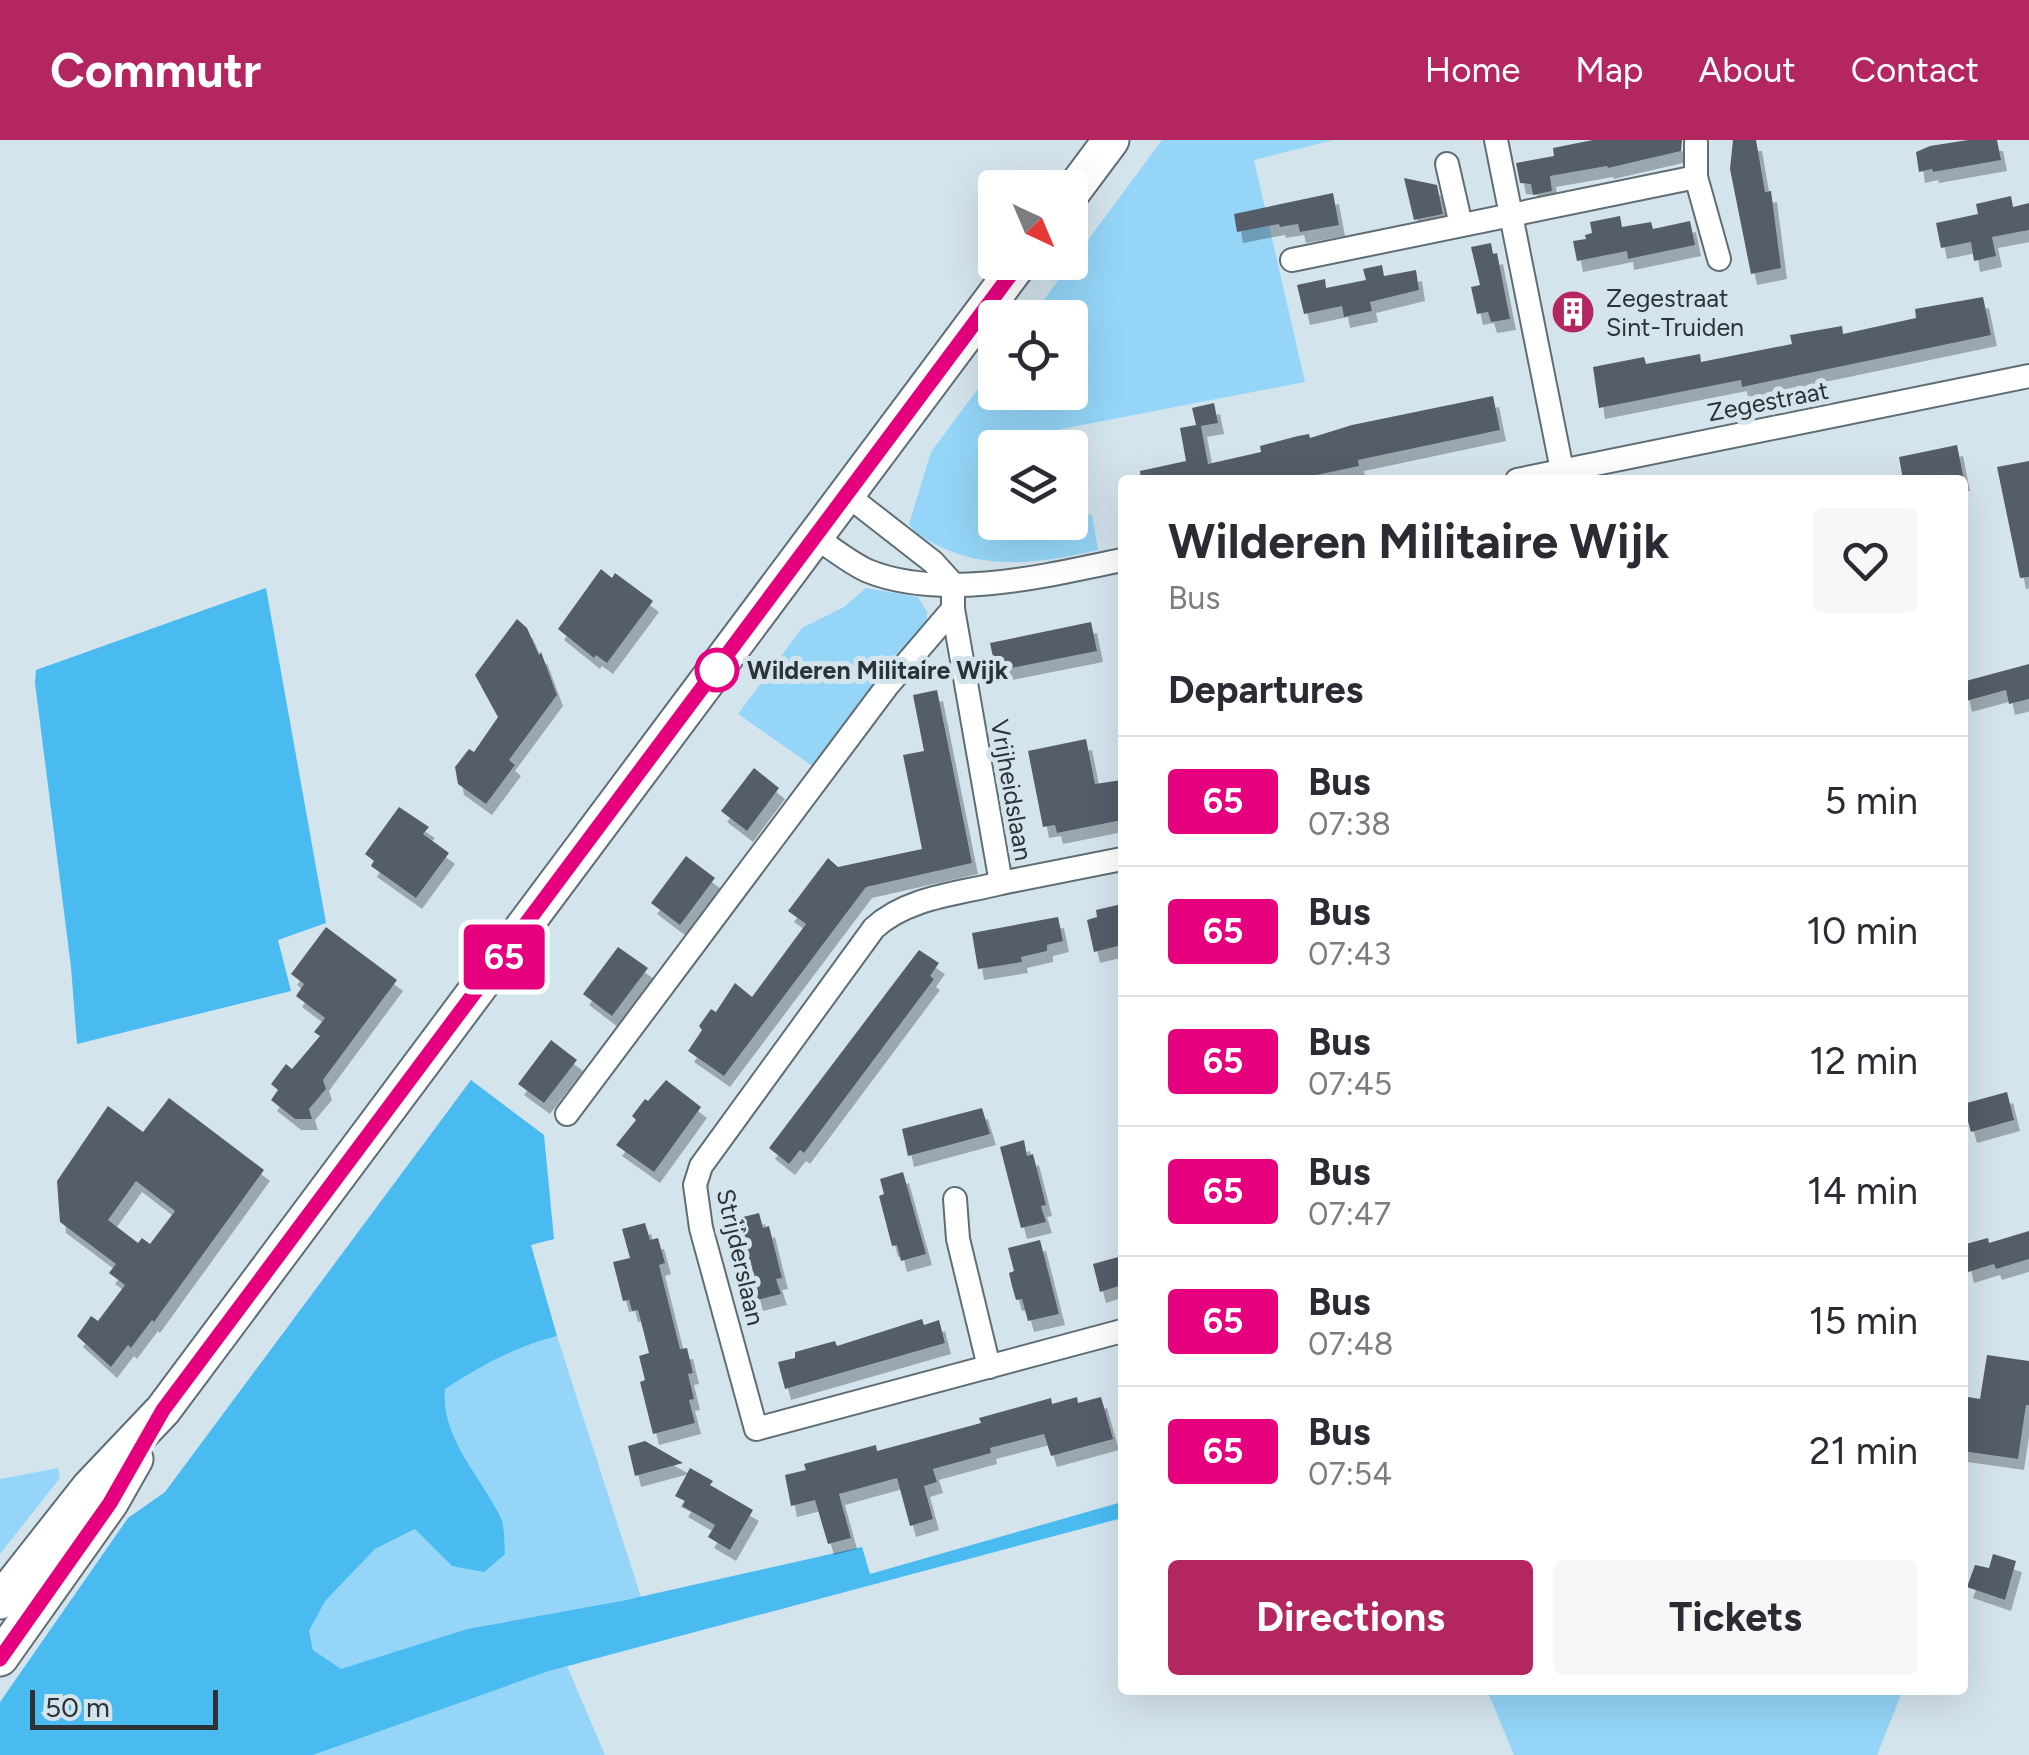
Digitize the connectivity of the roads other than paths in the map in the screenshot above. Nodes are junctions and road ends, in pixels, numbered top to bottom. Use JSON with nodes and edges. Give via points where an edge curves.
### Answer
{"nodes":[{"id":1,"x":1111,"y":140,"type":"edge"},
{"id":2,"x":1496,"y":140,"type":"edge"},
{"id":3,"x":1696,"y":143,"type":"dead end"},
{"id":4,"x":1447,"y":164,"type":"dead end"},
{"id":5,"x":1088,"y":171,"type":"edge"},
{"id":6,"x":1696,"y":177,"type":"junction"},
{"id":7,"x":1512,"y":215,"type":"junction"},
{"id":8,"x":1460,"y":225,"type":"junction"},
{"id":9,"x":1719,"y":259,"type":"dead end"},
{"id":10,"x":1292,"y":260,"type":"dead end"},
{"id":11,"x":1007,"y":280,"type":"edge"},
{"id":12,"x":2029,"y":376,"type":"edge"},
{"id":13,"x":1564,"y":475,"type":"edge"},
{"id":14,"x":847,"y":495,"type":"junction"},
{"id":15,"x":816,"y":537,"type":"junction"},
{"id":16,"x":1118,"y":561,"type":"edge"},
{"id":17,"x":954,"y":584,"type":"junction"},
{"id":18,"x":953,"y":609,"type":"junction"},
{"id":19,"x":1118,"y":860,"type":"edge"},
{"id":20,"x":1001,"y":883,"type":"junction"},
{"id":21,"x":567,"y":1114,"type":"dead end"},
{"id":22,"x":955,"y":1199,"type":"dead end"},
{"id":23,"x":1118,"y":1332,"type":"edge"},
{"id":24,"x":990,"y":1367,"type":"junction"},
{"id":25,"x":163,"y":1410,"type":"junction"},
{"id":26,"x":0,"y":1601,"type":"edge"},
{"id":27,"x":0,"y":1658,"type":"edge"}],
"edges":[{"from":1,"to":5,"type":"main road"},
{"from":2,"to":7,"type":"street"},
{"from":3,"to":6,"type":"street"},
{"from":4,"to":8,"type":"street"},
{"from":6,"to":7,"type":"street"},
{"from":6,"to":9,"type":"street"},
{"from":7,"to":8,"type":"street"},
{"from":7,"to":13,"type":"street"},
{"from":8,"to":10,"type":"street"},
{"from":11,"to":14,"type":"main road"},
{"from":12,"to":13,"type":"street","name":"Zegestraat"},
{"from":14,"to":15,"type":"main road"},
{"from":14,"to":17,"type":"street"},
{"from":15,"to":17,"type":"street","via":[[866,570],[919,584]]},
{"from":15,"to":25,"type":"main road"},
{"from":16,"to":17,"type":"street"},
{"from":17,"to":18,"type":"street","name":"Vrijheidslaan"},
{"from":18,"to":20,"type":"street","name":"Vrijheidslaan"},
{"from":18,"to":21,"type":"street","via":[[888,685]]},
{"from":19,"to":20,"type":"street","name":"Vrijheidslaan"},
{"from":20,"to":24,"type":"street","name":"Strijderslaan","via":[[910,905],[874,928],[700,1166],[694,1185],[756,1429]]},
{"from":22,"to":24,"type":"street","via":[[958,1238]]},
{"from":23,"to":24,"type":"street","name":"Strijderslaan"},
{"from":25,"to":26,"type":"main road","via":[[89,1488]]},
{"from":25,"to":27,"type":"main road","via":[[110,1503]]}]}
